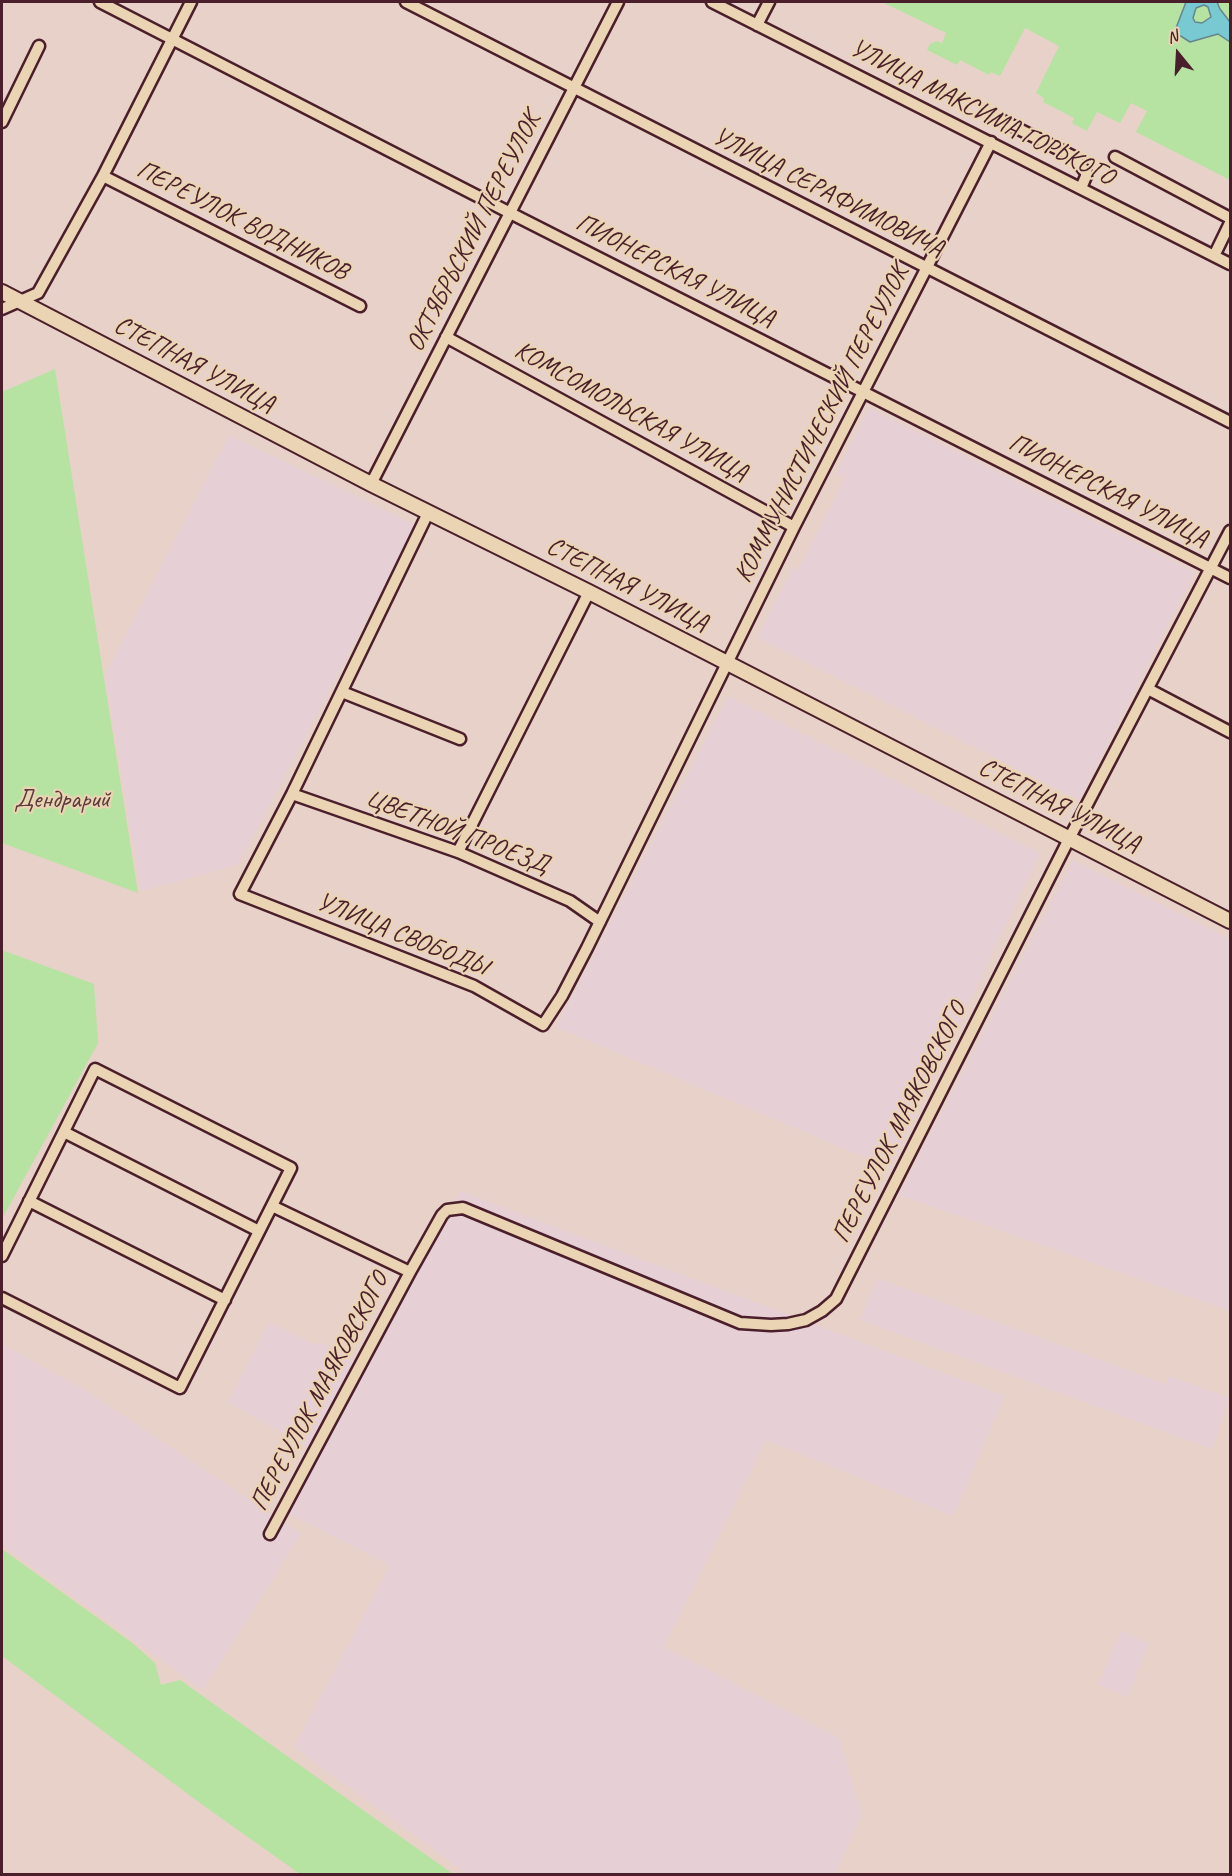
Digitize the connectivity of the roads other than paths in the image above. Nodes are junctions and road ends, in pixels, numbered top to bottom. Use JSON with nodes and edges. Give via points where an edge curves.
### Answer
{"nodes":[{"id":1,"x":100,"y":2,"type":"edge"},
{"id":2,"x":191,"y":2,"type":"edge"},
{"id":3,"x":406,"y":2,"type":"edge"},
{"id":4,"x":618,"y":2,"type":"edge"},
{"id":5,"x":712,"y":2,"type":"edge"},
{"id":6,"x":769,"y":2,"type":"edge"},
{"id":7,"x":115,"y":5,"type":"edge"},
{"id":8,"x":757,"y":25,"type":"junction"},
{"id":9,"x":173,"y":39,"type":"junction"},
{"id":10,"x":39,"y":46,"type":"dead end"},
{"id":11,"x":573,"y":88,"type":"junction"},
{"id":12,"x":1004,"y":121,"type":"dead end"},
{"id":13,"x":2,"y":122,"type":"edge"},
{"id":14,"x":991,"y":142,"type":"junction"},
{"id":15,"x":1115,"y":157,"type":"dead end"},
{"id":16,"x":103,"y":176,"type":"junction"},
{"id":17,"x":1081,"y":188,"type":"junction"},
{"id":18,"x":511,"y":213,"type":"junction"},
{"id":19,"x":1230,"y":218,"type":"edge"},
{"id":20,"x":1230,"y":223,"type":"edge"},
{"id":21,"x":1214,"y":256,"type":"junction"},
{"id":22,"x":1230,"y":264,"type":"edge"},
{"id":23,"x":926,"y":268,"type":"junction"},
{"id":24,"x":2,"y":292,"type":"edge"},
{"id":25,"x":20,"y":301,"type":"junction"},
{"id":26,"x":360,"y":306,"type":"dead end"},
{"id":27,"x":2,"y":309,"type":"edge"},
{"id":28,"x":446,"y":337,"type":"junction"},
{"id":29,"x":862,"y":392,"type":"junction"},
{"id":30,"x":1230,"y":422,"type":"edge"},
{"id":31,"x":371,"y":484,"type":"junction"},
{"id":32,"x":428,"y":513,"type":"junction"},
{"id":33,"x":794,"y":527,"type":"junction"},
{"id":34,"x":1230,"y":531,"type":"edge"},
{"id":35,"x":1211,"y":568,"type":"junction"},
{"id":36,"x":1230,"y":578,"type":"edge"},
{"id":37,"x":589,"y":592,"type":"junction"},
{"id":38,"x":727,"y":663,"type":"junction"},
{"id":39,"x":1148,"y":689,"type":"junction"},
{"id":40,"x":342,"y":692,"type":"junction"},
{"id":41,"x":1230,"y":732,"type":"edge"},
{"id":42,"x":460,"y":739,"type":"dead end"},
{"id":43,"x":292,"y":794,"type":"junction"},
{"id":44,"x":1069,"y":839,"type":"junction"},
{"id":45,"x":458,"y":852,"type":"junction"},
{"id":46,"x":1230,"y":921,"type":"edge"},
{"id":47,"x":600,"y":922,"type":"junction"},
{"id":48,"x":543,"y":1025,"type":"joint"},
{"id":49,"x":64,"y":1132,"type":"junction"},
{"id":50,"x":29,"y":1201,"type":"junction"},
{"id":51,"x":272,"y":1206,"type":"junction"},
{"id":52,"x":260,"y":1231,"type":"junction"},
{"id":53,"x":2,"y":1256,"type":"edge"},
{"id":54,"x":410,"y":1272,"type":"junction"},
{"id":55,"x":2,"y":1298,"type":"edge"},
{"id":56,"x":225,"y":1300,"type":"junction"},
{"id":57,"x":270,"y":1534,"type":"dead end"}],
"edges":[{"from":1,"to":7,"type":"street","name":"ПИОНЕРСКАЯ УЛИЦА"},
{"from":2,"to":9,"type":"street"},
{"from":3,"to":11,"type":"street","name":"УЛИЦА СЕРАФИМОВИЧА"},
{"from":4,"to":11,"type":"street","name":"ОКТЯБРЬСКИЙ ПЕРЕУЛОК"},
{"from":5,"to":8,"type":"street","name":"УЛИЦА МАКСИМА ГОРЬКОГО"},
{"from":6,"to":8,"type":"street"},
{"from":7,"to":9,"type":"street","name":"ПИОНЕРСКАЯ УЛИЦА"},
{"from":8,"to":14,"type":"street","name":"УЛИЦА МАКСИМА ГОРЬКОГО"},
{"from":9,"to":16,"type":"street"},
{"from":9,"to":18,"type":"street","name":"ПИОНЕРСКАЯ УЛИЦА"},
{"from":10,"to":13,"type":"street"},
{"from":11,"to":18,"type":"street","name":"ОКТЯБРЬСКИЙ ПЕРЕУЛОК"},
{"from":11,"to":23,"type":"street","name":"УЛИЦА СЕРАФИМОВИЧА"},
{"from":12,"to":17,"type":"street","via":[[1074,157],[1087,174]]},
{"from":14,"to":17,"type":"street","name":"УЛИЦА МАКСИМА ГОРЬКОГО"},
{"from":14,"to":23,"type":"street","name":"КОММУНИСТИЧЕСКИЙ ПЕРЕУЛОК"},
{"from":15,"to":19,"type":"street"},
{"from":16,"to":25,"type":"street","via":[[38,293]]},
{"from":16,"to":26,"type":"street","name":"ПЕРЕУЛОК ВОДНИКОВ"},
{"from":17,"to":21,"type":"street","name":"УЛИЦА МАКСИМА ГОРЬКОГО"},
{"from":18,"to":28,"type":"street","name":"ОКТЯБРЬСКИЙ ПЕРЕУЛОК"},
{"from":18,"to":29,"type":"street","name":"ПИОНЕРСКАЯ УЛИЦА"},
{"from":20,"to":21,"type":"street"},
{"from":21,"to":22,"type":"street","name":"УЛИЦА МАКСИМА ГОРЬКОГО"},
{"from":23,"to":29,"type":"street","name":"КОММУНИСТИЧЕСКИЙ ПЕРЕУЛОК"},
{"from":23,"to":30,"type":"street","name":"УЛИЦА СЕРАФИМОВИЧА"},
{"from":24,"to":25,"type":"main road","name":"СТЕПНАЯ УЛИЦА"},
{"from":25,"to":27,"type":"street"},
{"from":25,"to":31,"type":"main road","name":"СТЕПНАЯ УЛИЦА"},
{"from":28,"to":31,"type":"street","name":"ОКТЯБРЬСКИЙ ПЕРЕУЛОК"},
{"from":28,"to":33,"type":"street","name":"КОМСОМОЛЬСКАЯ УЛИЦА"},
{"from":29,"to":33,"type":"street","name":"КОММУНИСТИЧЕСКИЙ ПЕРЕУЛОК"},
{"from":29,"to":35,"type":"street","name":"ПИОНЕРСКАЯ УЛИЦА"},
{"from":31,"to":32,"type":"main road","name":"СТЕПНАЯ УЛИЦА"},
{"from":32,"to":37,"type":"main road","name":"СТЕПНАЯ УЛИЦА"},
{"from":32,"to":40,"type":"street"},
{"from":33,"to":38,"type":"street","name":"КОММУНИСТИЧЕСКИЙ ПЕРЕУЛОК"},
{"from":34,"to":35,"type":"street","name":"ПЕРЕУЛОК МАЯКОВСКОГО"},
{"from":35,"to":36,"type":"street","name":"ПИОНЕРСКАЯ УЛИЦА"},
{"from":35,"to":39,"type":"street","name":"ПЕРЕУЛОК МАЯКОВСКОГО"},
{"from":37,"to":38,"type":"main road","name":"СТЕПНАЯ УЛИЦА"},
{"from":37,"to":45,"type":"street"},
{"from":38,"to":44,"type":"main road","name":"СТЕПНАЯ УЛИЦА"},
{"from":38,"to":47,"type":"street","name":"КОММУНИСТИЧЕСКИЙ ПЕРЕУЛОК"},
{"from":39,"to":41,"type":"street"},
{"from":39,"to":44,"type":"street","name":"ПЕРЕУЛОК МАЯКОВСКОГО"},
{"from":40,"to":42,"type":"street"},
{"from":40,"to":43,"type":"street"},
{"from":43,"to":45,"type":"street","name":"ЦВЕТНОЙ ПРОЕЗД"},
{"from":43,"to":48,"type":"street","name":"УЛИЦА СВОБОДЫ","via":[[240,894],[474,986]]},
{"from":44,"to":46,"type":"main road","name":"СТЕПНАЯ УЛИЦА"},
{"from":44,"to":54,"type":"street","name":"ПЕРЕУЛОК МАЯКОВСКОГО","via":[[836,1299],[822,1311],[788,1324],[740,1323],[463,1208],[447,1210],[442,1215]]},
{"from":45,"to":47,"type":"street","name":"ЦВЕТНОЙ ПРОЕЗД","via":[[570,901]]},
{"from":47,"to":48,"type":"street","name":"КОММУНИСТИЧЕСКИЙ ПЕРЕУЛОК"},
{"from":49,"to":50,"type":"street"},
{"from":49,"to":51,"type":"street","via":[[95,1070],[291,1168]]},
{"from":49,"to":52,"type":"street"},
{"from":50,"to":53,"type":"street"},
{"from":50,"to":56,"type":"street"},
{"from":51,"to":52,"type":"street"},
{"from":51,"to":54,"type":"street","name":"ПЕРЕУЛОК МАЯКОВСКОГО"},
{"from":52,"to":56,"type":"street"},
{"from":54,"to":57,"type":"street","name":"ПЕРЕУЛОК МАЯКОВСКОГО"},
{"from":55,"to":56,"type":"street","via":[[180,1388]]}]}
